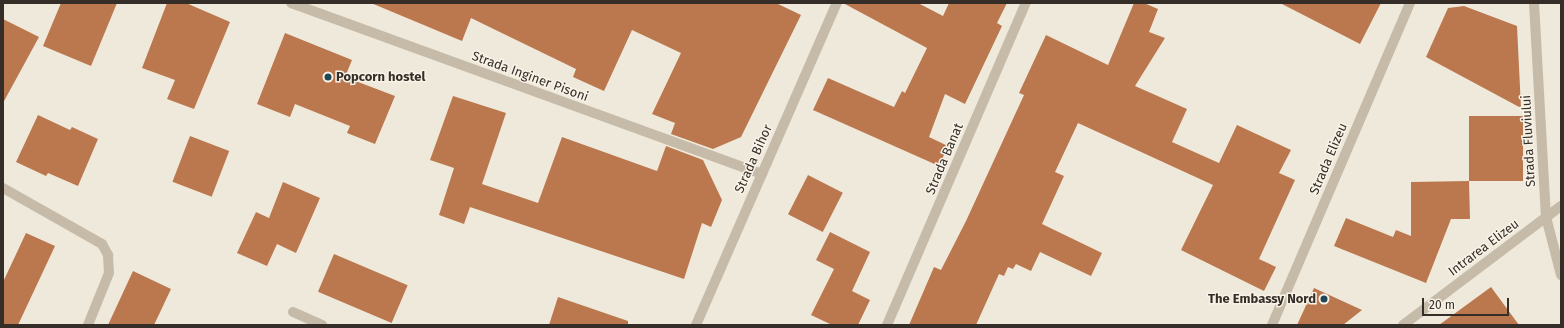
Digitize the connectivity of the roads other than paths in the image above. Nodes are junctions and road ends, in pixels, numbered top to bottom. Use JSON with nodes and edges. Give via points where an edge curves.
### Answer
{"nodes":[{"id":1,"x":291,"y":3,"type":"edge"},
{"id":2,"x":837,"y":3,"type":"edge"},
{"id":3,"x":1026,"y":3,"type":"edge"},
{"id":4,"x":1410,"y":3,"type":"edge"},
{"id":5,"x":1534,"y":3,"type":"edge"},
{"id":6,"x":762,"y":174,"type":"junction"},
{"id":7,"x":3,"y":188,"type":"edge"},
{"id":8,"x":1561,"y":206,"type":"edge"},
{"id":9,"x":1546,"y":217,"type":"junction"},
{"id":10,"x":1561,"y":275,"type":"edge"},
{"id":11,"x":293,"y":312,"type":"dead end"},
{"id":12,"x":88,"y":325,"type":"edge"},
{"id":13,"x":322,"y":325,"type":"edge"},
{"id":14,"x":696,"y":325,"type":"edge"},
{"id":15,"x":887,"y":325,"type":"edge"},
{"id":16,"x":1272,"y":325,"type":"edge"},
{"id":17,"x":1403,"y":325,"type":"edge"}],
"edges":[{"from":1,"to":6,"type":"street","name":"Strada Inginer Pisoni"},
{"from":2,"to":6,"type":"street","name":"Strada Bihor"},
{"from":3,"to":15,"type":"street","name":"Strada Banat"},
{"from":4,"to":16,"type":"street","name":"Strada Elizeu"},
{"from":5,"to":9,"type":"street","name":"Strada Fluviului"},
{"from":6,"to":14,"type":"street","name":"Strada Bihor"},
{"from":7,"to":12,"type":"street","via":[[102,244],[108,255],[110,273]]},
{"from":8,"to":9,"type":"street","name":"Intrarea Elizeu"},
{"from":9,"to":10,"type":"street","name":"Strada Fluviului"},
{"from":9,"to":17,"type":"street","name":"Intrarea Elizeu"},
{"from":11,"to":13,"type":"street"}]}
